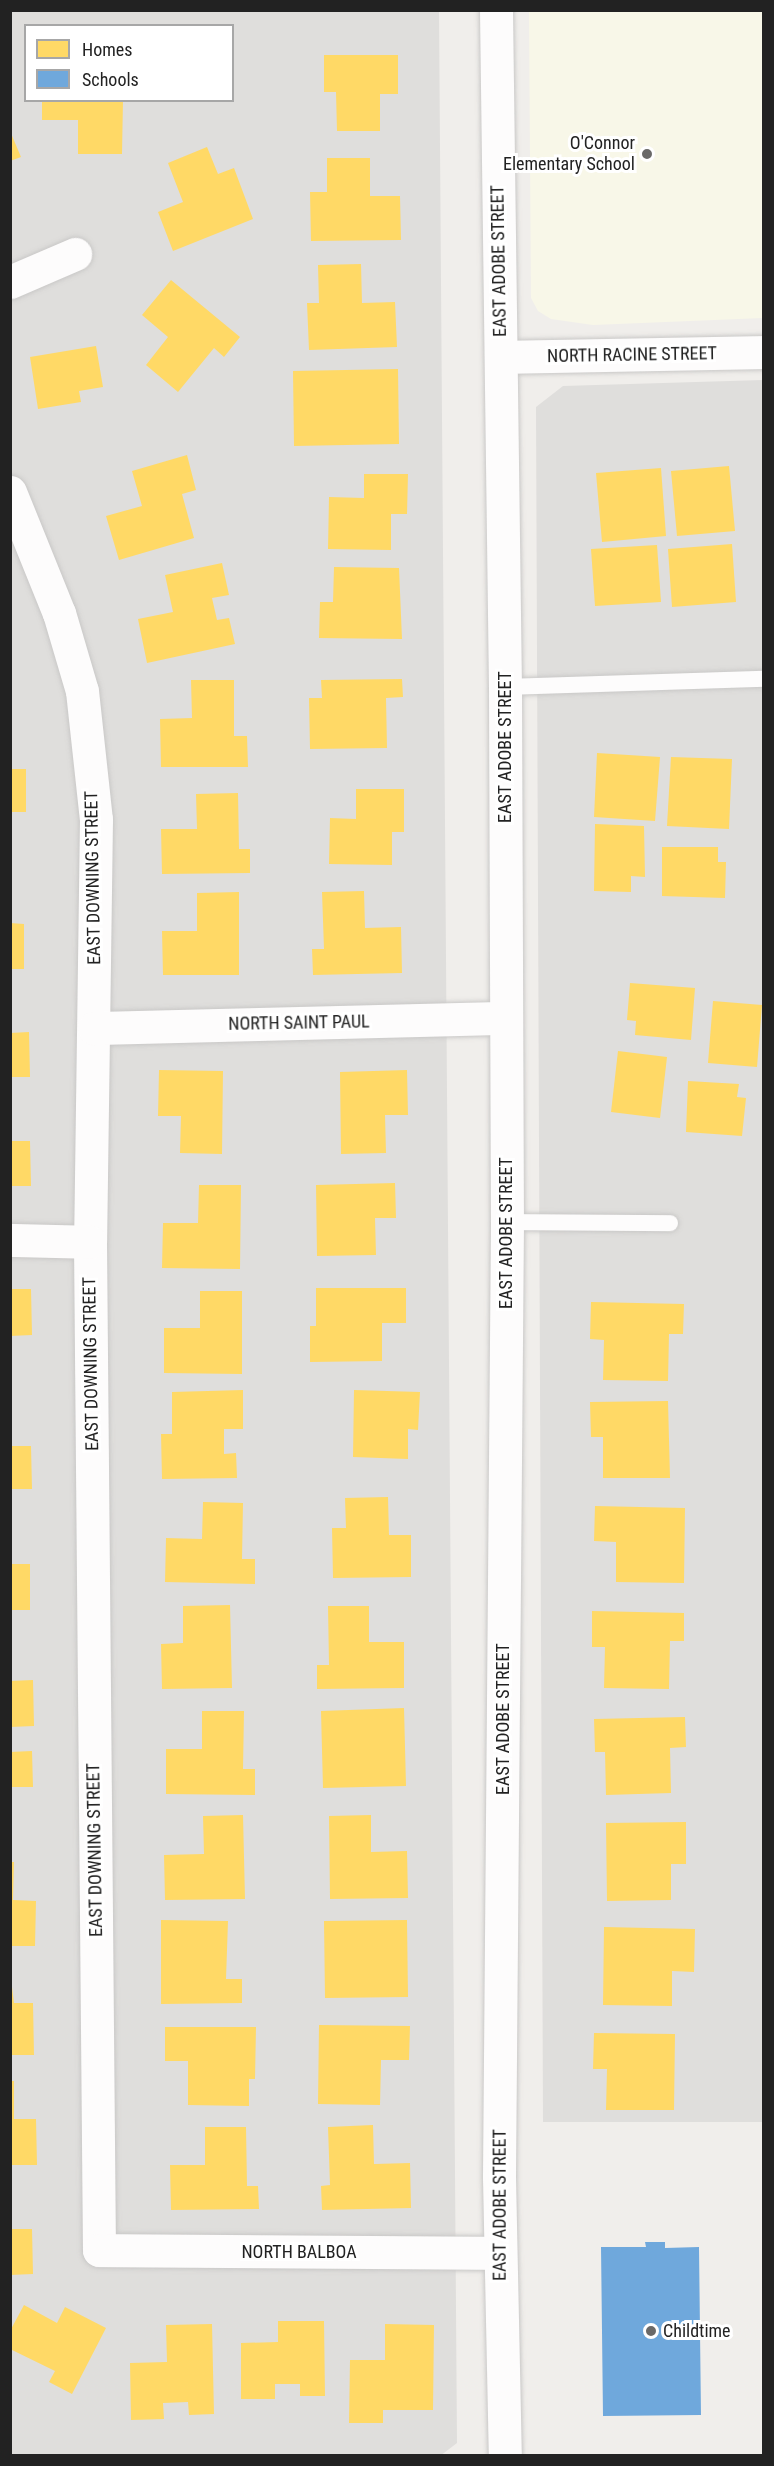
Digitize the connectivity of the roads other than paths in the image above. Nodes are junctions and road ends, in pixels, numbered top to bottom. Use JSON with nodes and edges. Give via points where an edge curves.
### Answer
{"nodes":[{"id":1,"x":496,"y":10,"type":"edge"},
{"id":2,"x":75,"y":254,"type":"dead end"},
{"id":3,"x":10,"y":282,"type":"edge"},
{"id":4,"x":764,"y":352,"type":"edge"},
{"id":5,"x":501,"y":357,"type":"junction"},
{"id":6,"x":10,"y":492,"type":"edge"},
{"id":7,"x":764,"y":679,"type":"edge"},
{"id":8,"x":506,"y":687,"type":"junction"},
{"id":9,"x":503,"y":1018,"type":"junction"},
{"id":10,"x":94,"y":1028,"type":"junction"},
{"id":11,"x":507,"y":1222,"type":"junction"},
{"id":12,"x":670,"y":1222,"type":"dead end"},
{"id":13,"x":10,"y":1240,"type":"edge"},
{"id":14,"x":90,"y":1242,"type":"junction"},
{"id":15,"x":99,"y":2250,"type":"joint"},
{"id":16,"x":499,"y":2253,"type":"junction"},
{"id":17,"x":505,"y":2456,"type":"edge"}],
"edges":[{"from":1,"to":5,"type":"street","name":"EAST ADOBE STREET"},
{"from":2,"to":3,"type":"street"},
{"from":4,"to":5,"type":"street","name":"NORTH RACINE STREET"},
{"from":5,"to":8,"type":"street","name":"EAST ADOBE STREET"},
{"from":6,"to":10,"type":"street","name":"EAST DOWNING STREET","via":[[58,614],[82,691],[96,819]]},
{"from":7,"to":8,"type":"lane"},
{"from":8,"to":9,"type":"street","name":"EAST ADOBE STREET"},
{"from":9,"to":10,"type":"street","name":"NORTH SAINT PAUL"},
{"from":9,"to":11,"type":"street","name":"EAST ADOBE STREET"},
{"from":10,"to":14,"type":"street","name":"EAST DOWNING STREET"},
{"from":11,"to":12,"type":"lane"},
{"from":11,"to":16,"type":"street","name":"EAST ADOBE STREET"},
{"from":13,"to":14,"type":"street"},
{"from":14,"to":15,"type":"street","name":"EAST DOWNING STREET"},
{"from":15,"to":16,"type":"street","name":"NORTH BALBOA"},
{"from":16,"to":17,"type":"street","name":"EAST ADOBE STREET"}]}
